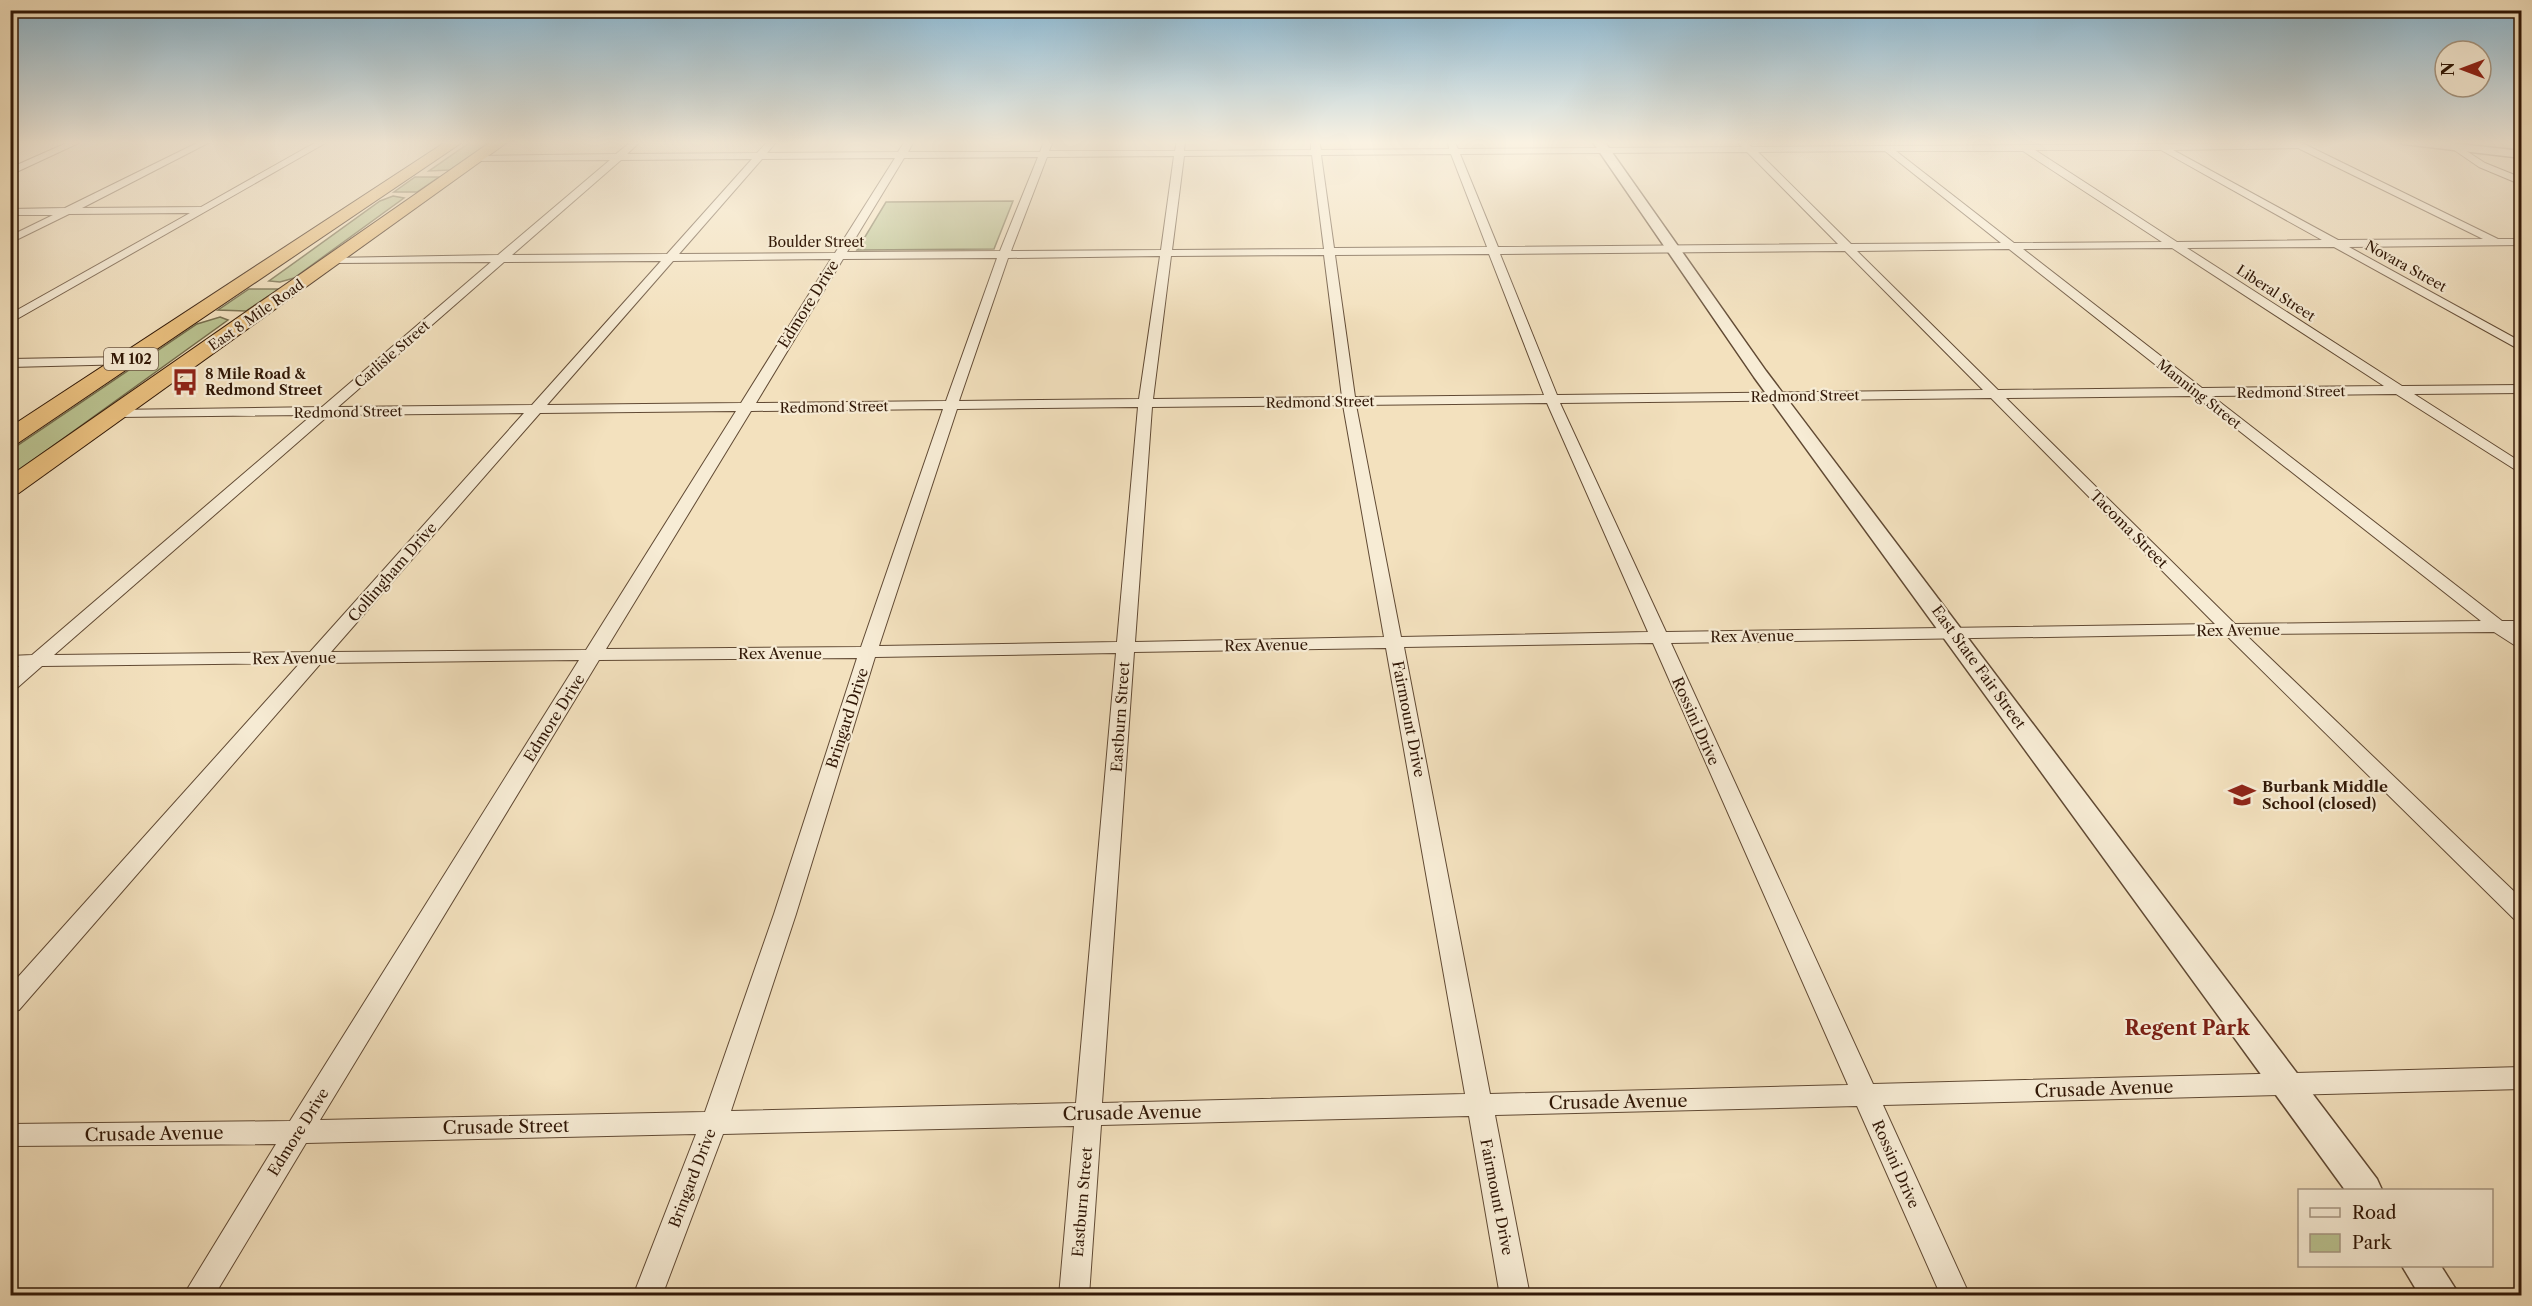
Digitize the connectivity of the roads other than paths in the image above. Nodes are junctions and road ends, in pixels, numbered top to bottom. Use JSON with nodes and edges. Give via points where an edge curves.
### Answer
{"nodes":[{"id":1,"x":87,"y":202,"type":"edge"},
{"id":2,"x":216,"y":202,"type":"edge"},
{"id":3,"x":367,"y":202,"type":"edge"},
{"id":4,"x":416,"y":202,"type":"edge"},
{"id":5,"x":566,"y":202,"type":"edge"},
{"id":6,"x":719,"y":202,"type":"edge"},
{"id":7,"x":871,"y":202,"type":"edge"},
{"id":8,"x":1025,"y":202,"type":"edge"},
{"id":9,"x":1172,"y":202,"type":"edge"},
{"id":10,"x":1322,"y":202,"type":"edge"},
{"id":11,"x":1474,"y":202,"type":"edge"},
{"id":12,"x":1640,"y":202,"type":"edge"},
{"id":13,"x":1802,"y":202,"type":"edge"},
{"id":14,"x":1955,"y":202,"type":"edge"},
{"id":15,"x":2107,"y":202,"type":"edge"},
{"id":16,"x":2260,"y":202,"type":"edge"},
{"id":17,"x":2414,"y":202,"type":"edge"},
{"id":18,"x":202,"y":210,"type":"junction"},
{"id":19,"x":10,"y":212,"type":"edge"},
{"id":20,"x":67,"y":212,"type":"junction"},
{"id":21,"x":10,"y":240,"type":"edge"},
{"id":22,"x":2496,"y":242,"type":"junction"},
{"id":23,"x":2522,"y":242,"type":"edge"},
{"id":24,"x":2334,"y":243,"type":"junction"},
{"id":25,"x":2173,"y":245,"type":"junction"},
{"id":26,"x":2011,"y":246,"type":"junction"},
{"id":27,"x":1847,"y":247,"type":"junction"},
{"id":28,"x":1672,"y":249,"type":"junction"},
{"id":29,"x":1492,"y":250,"type":"junction"},
{"id":30,"x":1328,"y":252,"type":"junction"},
{"id":31,"x":1164,"y":253,"type":"junction"},
{"id":32,"x":1004,"y":254,"type":"junction"},
{"id":33,"x":2522,"y":254,"type":"edge"},
{"id":34,"x":837,"y":257,"type":"junction"},
{"id":35,"x":670,"y":258,"type":"junction"},
{"id":36,"x":501,"y":259,"type":"junction"},
{"id":37,"x":334,"y":260,"type":"junction"},
{"id":38,"x":251,"y":279,"type":"junction"},
{"id":39,"x":303,"y":282,"type":"junction"},
{"id":40,"x":192,"y":318,"type":"junction"},
{"id":41,"x":10,"y":319,"type":"edge"},
{"id":42,"x":248,"y":320,"type":"junction"},
{"id":43,"x":2522,"y":347,"type":"edge"},
{"id":44,"x":127,"y":361,"type":"junction"},
{"id":45,"x":10,"y":363,"type":"edge"},
{"id":46,"x":2522,"y":389,"type":"edge"},
{"id":47,"x":2398,"y":391,"type":"junction"},
{"id":48,"x":2197,"y":393,"type":"junction"},
{"id":49,"x":1994,"y":394,"type":"junction"},
{"id":50,"x":1778,"y":396,"type":"junction"},
{"id":51,"x":1551,"y":399,"type":"junction"},
{"id":52,"x":1349,"y":402,"type":"junction"},
{"id":53,"x":1145,"y":404,"type":"junction"},
{"id":54,"x":951,"y":406,"type":"junction"},
{"id":55,"x":745,"y":408,"type":"junction"},
{"id":56,"x":536,"y":410,"type":"junction"},
{"id":57,"x":324,"y":412,"type":"junction"},
{"id":58,"x":118,"y":413,"type":"junction"},
{"id":59,"x":10,"y":438,"type":"edge"},
{"id":60,"x":2522,"y":470,"type":"edge"},
{"id":61,"x":10,"y":488,"type":"edge"},
{"id":62,"x":2498,"y":626,"type":"junction"},
{"id":63,"x":2522,"y":626,"type":"edge"},
{"id":64,"x":2231,"y":630,"type":"junction"},
{"id":65,"x":1953,"y":632,"type":"junction"},
{"id":66,"x":1658,"y":638,"type":"junction"},
{"id":67,"x":1394,"y":642,"type":"junction"},
{"id":68,"x":2522,"y":645,"type":"edge"},
{"id":69,"x":1125,"y":648,"type":"junction"},
{"id":70,"x":868,"y":652,"type":"junction"},
{"id":71,"x":593,"y":654,"type":"junction"},
{"id":72,"x":316,"y":658,"type":"junction"},
{"id":73,"x":10,"y":661,"type":"edge"},
{"id":74,"x":38,"y":661,"type":"junction"},
{"id":75,"x":10,"y":684,"type":"edge"},
{"id":76,"x":2522,"y":913,"type":"edge"},
{"id":77,"x":10,"y":1003,"type":"edge"},
{"id":78,"x":2522,"y":1078,"type":"edge"},
{"id":79,"x":2288,"y":1084,"type":"junction"},
{"id":80,"x":1866,"y":1096,"type":"junction"},
{"id":81,"x":1480,"y":1105,"type":"junction"},
{"id":82,"x":1089,"y":1114,"type":"junction"},
{"id":83,"x":714,"y":1122,"type":"junction"},
{"id":84,"x":298,"y":1132,"type":"junction"},
{"id":85,"x":10,"y":1135,"type":"edge"},
{"id":86,"x":2365,"y":1189,"type":"edge"},
{"id":87,"x":2421,"y":1267,"type":"edge"},
{"id":88,"x":197,"y":1296,"type":"edge"},
{"id":89,"x":647,"y":1296,"type":"edge"},
{"id":90,"x":1074,"y":1296,"type":"edge"},
{"id":91,"x":1515,"y":1296,"type":"edge"},
{"id":92,"x":1956,"y":1296,"type":"edge"},
{"id":93,"x":2442,"y":1296,"type":"edge"}],
"edges":[{"from":1,"to":20,"type":"street"},
{"from":2,"to":18,"type":"street"},
{"from":3,"to":38,"type":"highway","number":"M 102"},
{"from":4,"to":37,"type":"highway","name":"East 8 Mile Road","number":"M 102"},
{"from":5,"to":36,"type":"street","name":"Carlisle Street"},
{"from":6,"to":35,"type":"street","name":"Collingham Drive"},
{"from":7,"to":34,"type":"street","name":"Edmore Drive"},
{"from":8,"to":32,"type":"street","name":"Bringard Drive"},
{"from":9,"to":31,"type":"street","name":"Eastburn Street"},
{"from":10,"to":30,"type":"street","name":"Fairmount Drive"},
{"from":11,"to":29,"type":"street","name":"Rossini Drive"},
{"from":12,"to":28,"type":"street","name":"East State Fair Street"},
{"from":13,"to":27,"type":"street","name":"Tacoma Street"},
{"from":14,"to":26,"type":"street","name":"Manning Street"},
{"from":15,"to":25,"type":"street","name":"Liberal Street"},
{"from":16,"to":24,"type":"street","name":"Novara Street"},
{"from":17,"to":22,"type":"street"},
{"from":18,"to":20,"type":"street"},
{"from":18,"to":41,"type":"street"},
{"from":19,"to":20,"type":"street"},
{"from":20,"to":21,"type":"street"},
{"from":22,"to":23,"type":"street","name":"Boulder Street"},
{"from":22,"to":24,"type":"street","name":"Boulder Street"},
{"from":22,"to":33,"type":"street"},
{"from":24,"to":25,"type":"street","name":"Boulder Street"},
{"from":24,"to":43,"type":"street","name":"Novara Street"},
{"from":25,"to":26,"type":"street","name":"Boulder Street"},
{"from":25,"to":47,"type":"street","name":"Liberal Street"},
{"from":26,"to":27,"type":"street","name":"Boulder Street"},
{"from":26,"to":48,"type":"street","name":"Manning Street"},
{"from":27,"to":28,"type":"street","name":"Boulder Street"},
{"from":27,"to":49,"type":"street","name":"Tacoma Street"},
{"from":28,"to":29,"type":"street","name":"Boulder Street"},
{"from":28,"to":50,"type":"street","name":"East State Fair Street"},
{"from":29,"to":30,"type":"street","name":"Boulder Street"},
{"from":29,"to":51,"type":"street","name":"Rossini Drive"},
{"from":30,"to":31,"type":"street","name":"Boulder Street"},
{"from":30,"to":52,"type":"street","name":"Fairmount Drive"},
{"from":31,"to":32,"type":"street","name":"Boulder Street"},
{"from":31,"to":53,"type":"street","name":"Eastburn Street"},
{"from":32,"to":34,"type":"street","name":"Boulder Street"},
{"from":32,"to":54,"type":"street","name":"Bringard Drive"},
{"from":34,"to":35,"type":"street","name":"Boulder Street"},
{"from":34,"to":55,"type":"street","name":"Edmore Drive"},
{"from":35,"to":36,"type":"street","name":"Boulder Street"},
{"from":35,"to":56,"type":"street","name":"Collingham Drive"},
{"from":36,"to":37,"type":"street","name":"Boulder Street"},
{"from":36,"to":57,"type":"street","name":"Carlisle Street"},
{"from":37,"to":39,"type":"highway","name":"East 8 Mile Road","number":"M 102"},
{"from":38,"to":39,"type":"highway","via":[[268,286]]},
{"from":38,"to":40,"type":"highway","number":"M 102"},
{"from":39,"to":42,"type":"highway","name":"East 8 Mile Road","number":"M 102"},
{"from":40,"to":42,"type":"highway","via":[[233,314]]},
{"from":40,"to":44,"type":"highway","number":"M 102"},
{"from":42,"to":58,"type":"highway","name":"East 8 Mile Road","number":"M 102"},
{"from":44,"to":45,"type":"street"},
{"from":44,"to":59,"type":"highway","number":"M 102"},
{"from":46,"to":47,"type":"street","name":"Redmond Street"},
{"from":47,"to":48,"type":"street","name":"Redmond Street"},
{"from":47,"to":60,"type":"street","name":"Liberal Street"},
{"from":48,"to":49,"type":"street","name":"Redmond Street"},
{"from":48,"to":62,"type":"street","name":"Manning Street"},
{"from":49,"to":50,"type":"street","name":"Redmond Street"},
{"from":49,"to":64,"type":"street","name":"Tacoma Street"},
{"from":50,"to":51,"type":"street","name":"Redmond Street"},
{"from":50,"to":65,"type":"street","name":"East State Fair Street"},
{"from":51,"to":52,"type":"street","name":"Redmond Street"},
{"from":51,"to":66,"type":"street","name":"Rossini Drive"},
{"from":52,"to":53,"type":"street","name":"Redmond Street"},
{"from":52,"to":67,"type":"street","name":"Fairmount Drive"},
{"from":53,"to":54,"type":"street","name":"Redmond Street"},
{"from":53,"to":69,"type":"street","name":"Eastburn Street"},
{"from":54,"to":55,"type":"street","name":"Redmond Street"},
{"from":54,"to":70,"type":"street","name":"Bringard Drive"},
{"from":55,"to":56,"type":"street","name":"Redmond Street"},
{"from":55,"to":71,"type":"street","name":"Edmore Drive"},
{"from":56,"to":57,"type":"street","name":"Redmond Street"},
{"from":56,"to":72,"type":"street","name":"Collingham Drive"},
{"from":57,"to":58,"type":"street","name":"Redmond Street"},
{"from":57,"to":74,"type":"street","name":"Carlisle Street"},
{"from":58,"to":61,"type":"highway","name":"East 8 Mile Road","number":"M 102"},
{"from":62,"to":63,"type":"street","name":"Rex Avenue"},
{"from":62,"to":64,"type":"street","name":"Rex Avenue"},
{"from":62,"to":68,"type":"street","name":"Manning Street"},
{"from":64,"to":65,"type":"street","name":"Rex Avenue"},
{"from":64,"to":76,"type":"street","name":"Tacoma Street"},
{"from":65,"to":66,"type":"street","name":"Rex Avenue"},
{"from":65,"to":79,"type":"street","name":"East State Fair Street"},
{"from":66,"to":67,"type":"street","name":"Rex Avenue"},
{"from":66,"to":80,"type":"street","name":"Rossini Drive"},
{"from":67,"to":69,"type":"street","name":"Rex Avenue"},
{"from":67,"to":81,"type":"street","name":"Fairmount Drive"},
{"from":69,"to":70,"type":"street","name":"Rex Avenue"},
{"from":69,"to":82,"type":"street","name":"Eastburn Street"},
{"from":70,"to":71,"type":"street","name":"Rex Avenue"},
{"from":70,"to":83,"type":"street","name":"Bringard Drive"},
{"from":71,"to":72,"type":"street","name":"Rex Avenue"},
{"from":71,"to":84,"type":"street","name":"Edmore Drive"},
{"from":72,"to":74,"type":"street","name":"Rex Avenue"},
{"from":72,"to":77,"type":"street","name":"Collingham Drive"},
{"from":73,"to":74,"type":"street","name":"Rex Avenue"},
{"from":74,"to":75,"type":"street","name":"Carlisle Street"},
{"from":78,"to":79,"type":"street","name":"Crusade Avenue"},
{"from":79,"to":80,"type":"street","name":"Crusade Avenue"},
{"from":79,"to":86,"type":"street","name":"East State Fair Street"},
{"from":80,"to":81,"type":"street","name":"Crusade Avenue"},
{"from":80,"to":92,"type":"street","name":"Rossini Drive"},
{"from":81,"to":82,"type":"street","name":"Crusade Avenue"},
{"from":81,"to":91,"type":"street","name":"Fairmount Drive"},
{"from":82,"to":83,"type":"street","name":"Crusade Avenue"},
{"from":82,"to":90,"type":"street","name":"Eastburn Street"},
{"from":83,"to":84,"type":"street","name":"Crusade Street"},
{"from":83,"to":89,"type":"street","name":"Bringard Drive"},
{"from":84,"to":85,"type":"street","name":"Crusade Avenue"},
{"from":84,"to":88,"type":"street","name":"Edmore Drive"},
{"from":87,"to":93,"type":"street"}]}
